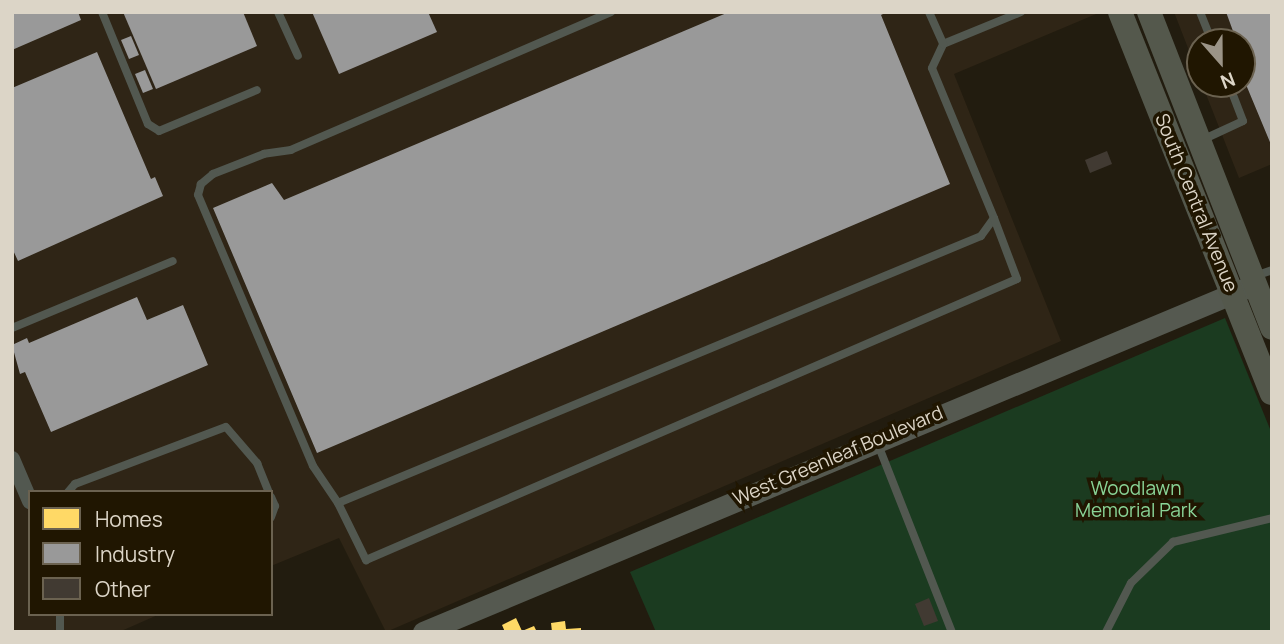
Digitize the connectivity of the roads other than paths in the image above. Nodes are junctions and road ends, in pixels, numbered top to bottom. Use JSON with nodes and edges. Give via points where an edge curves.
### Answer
{"nodes":[{"id":1,"x":102,"y":12,"type":"edge"},
{"id":2,"x":278,"y":12,"type":"edge"},
{"id":3,"x":611,"y":12,"type":"edge"},
{"id":4,"x":929,"y":12,"type":"edge"},
{"id":5,"x":1021,"y":12,"type":"edge"},
{"id":6,"x":1120,"y":12,"type":"edge"},
{"id":7,"x":1149,"y":12,"type":"edge"},
{"id":8,"x":943,"y":44,"type":"junction"},
{"id":9,"x":298,"y":56,"type":"dead end"},
{"id":10,"x":257,"y":90,"type":"dead end"},
{"id":11,"x":1234,"y":98,"type":"edge"},
{"id":12,"x":1199,"y":141,"type":"junction"},
{"id":13,"x":994,"y":218,"type":"junction"},
{"id":14,"x":173,"y":261,"type":"dead end"},
{"id":15,"x":1253,"y":281,"type":"edge"},
{"id":16,"x":1272,"y":327,"type":"edge"},
{"id":17,"x":12,"y":328,"type":"edge"},
{"id":18,"x":1272,"y":393,"type":"edge"},
{"id":19,"x":876,"y":440,"type":"junction"},
{"id":20,"x":12,"y":459,"type":"edge"},
{"id":21,"x":70,"y":490,"type":"edge"},
{"id":22,"x":268,"y":490,"type":"edge"},
{"id":23,"x":28,"y":496,"type":"edge"},
{"id":24,"x":338,"y":503,"type":"junction"},
{"id":25,"x":1272,"y":518,"type":"edge"},
{"id":26,"x":423,"y":632,"type":"edge"},
{"id":27,"x":952,"y":632,"type":"edge"},
{"id":28,"x":1106,"y":632,"type":"edge"}],
"edges":[{"from":1,"to":10,"type":"lane","via":[[148,124],[159,131]]},
{"from":2,"to":9,"type":"lane"},
{"from":3,"to":24,"type":"lane","via":[[291,150],[264,154],[214,174],[201,184],[198,195],[313,466]]},
{"from":4,"to":8,"type":"lane"},
{"from":5,"to":8,"type":"lane"},
{"from":6,"to":15,"type":"main road","name":"South Central Avenue"},
{"from":7,"to":12,"type":"main road","name":"South Central Avenue"},
{"from":8,"to":13,"type":"lane","via":[[932,68]]},
{"from":11,"to":12,"type":"lane","via":[[1243,121]]},
{"from":12,"to":15,"type":"main road","name":"South Central Avenue"},
{"from":13,"to":24,"type":"lane","via":[[981,236]]},
{"from":13,"to":24,"type":"lane","via":[[1017,278],[992,290],[366,560]]},
{"from":14,"to":17,"type":"lane"},
{"from":15,"to":16,"type":"main road"},
{"from":15,"to":18,"type":"main road","name":"South Central Avenue"},
{"from":15,"to":19,"type":"street","name":"West Greenleaf Boulevard"},
{"from":19,"to":26,"type":"street","name":"West Greenleaf Boulevard"},
{"from":19,"to":27,"type":"lane"},
{"from":20,"to":23,"type":"street"},
{"from":21,"to":22,"type":"lane","via":[[75,484],[226,426],[257,463]]},
{"from":25,"to":28,"type":"lane","via":[[1173,542],[1131,583]]}]}
